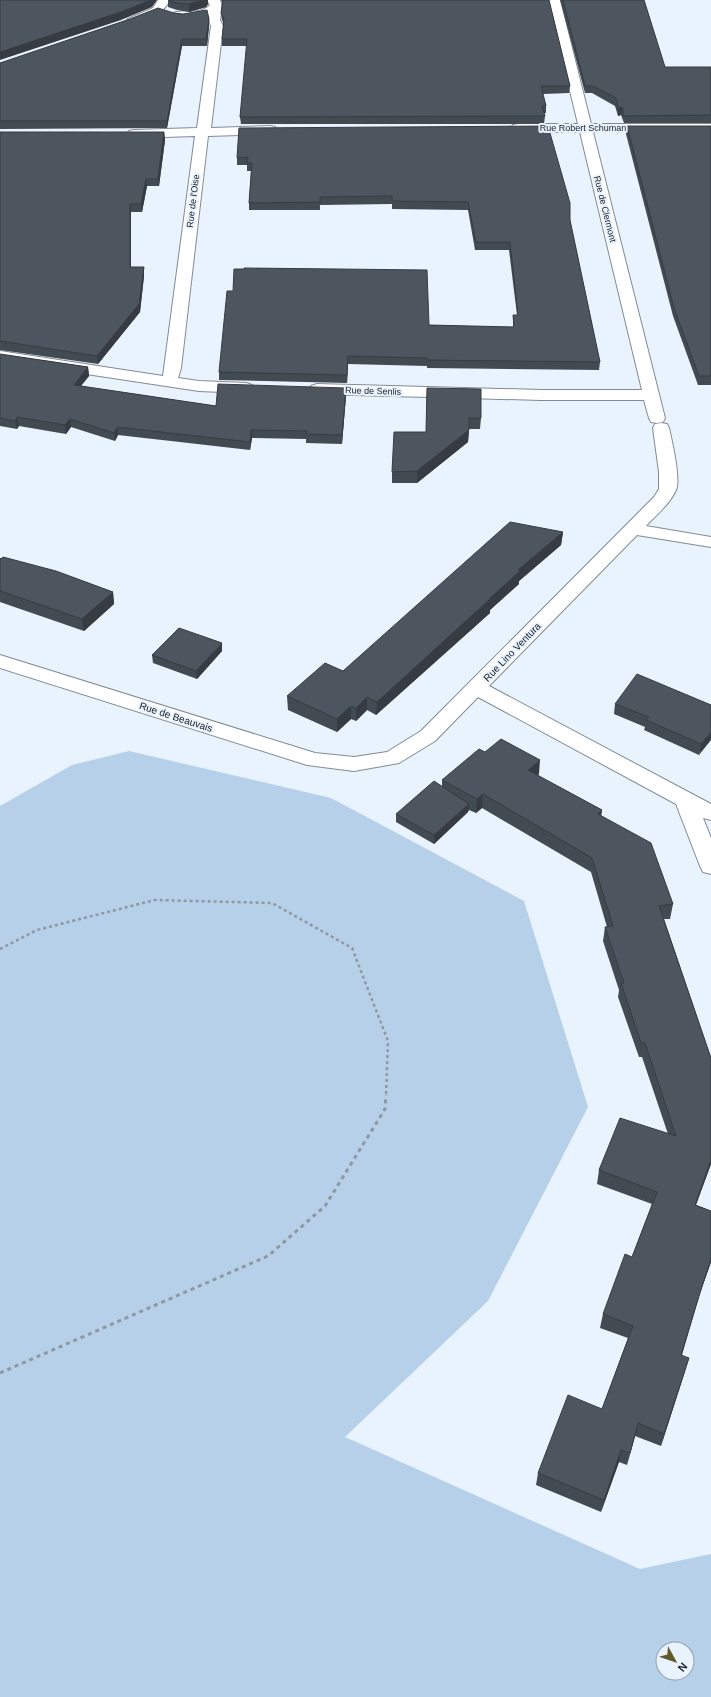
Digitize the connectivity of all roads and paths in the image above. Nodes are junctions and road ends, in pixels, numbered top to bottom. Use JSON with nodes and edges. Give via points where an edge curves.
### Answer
{"nodes":[{"id":1,"x":554,"y":0,"type":"edge"},
{"id":2,"x":214,"y":2,"type":"edge"},
{"id":3,"x":163,"y":4,"type":"edge"},
{"id":4,"x":181,"y":15,"type":"junction"},
{"id":5,"x":214,"y":22,"type":"junction"},
{"id":6,"x":508,"y":128,"type":"edge"},
{"id":7,"x":585,"y":128,"type":"junction"},
{"id":8,"x":711,"y":128,"type":"edge"},
{"id":9,"x":280,"y":130,"type":"edge"},
{"id":10,"x":203,"y":132,"type":"junction"},
{"id":11,"x":124,"y":134,"type":"edge"},
{"id":12,"x":0,"y":356,"type":"edge"},
{"id":13,"x":169,"y":382,"type":"junction"},
{"id":14,"x":263,"y":388,"type":"edge"},
{"id":15,"x":302,"y":389,"type":"edge"},
{"id":16,"x":652,"y":395,"type":"junction"},
{"id":17,"x":659,"y":423,"type":"joint"},
{"id":18,"x":632,"y":529,"type":"junction"},
{"id":19,"x":711,"y":542,"type":"edge"},
{"id":20,"x":0,"y":661,"type":"edge"},
{"id":21,"x":476,"y":688,"type":"junction"},
{"id":22,"x":686,"y":799,"type":"junction"},
{"id":23,"x":711,"y":813,"type":"edge"},
{"id":24,"x":711,"y":866,"type":"edge"},
{"id":25,"x":0,"y":950,"type":"edge"},
{"id":26,"x":0,"y":1373,"type":"edge"}],
"edges":[{"from":1,"to":7,"type":"street","name":"Rue de Clermont"},
{"from":2,"to":4,"type":"street","via":[[206,13]]},
{"from":2,"to":5,"type":"street","name":"Rue de l'Oise"},
{"from":3,"to":4,"type":"street","via":[[167,13]]},
{"from":3,"to":4,"type":"street","via":[[122,25],[150,18]]},
{"from":4,"to":5,"type":"street"},
{"from":5,"to":10,"type":"street","name":"Rue de l'Oise","via":[[217,26]]},
{"from":6,"to":7,"type":"street","name":"Rue Robert Schuman"},
{"from":7,"to":8,"type":"street","name":"Rue Robert Schuman"},
{"from":7,"to":16,"type":"street","name":"Rue de Clermont"},
{"from":9,"to":10,"type":"street"},
{"from":10,"to":11,"type":"street"},
{"from":10,"to":13,"type":"street","name":"Rue de l'Oise","via":[[173,368]]},
{"from":12,"to":13,"type":"street"},
{"from":13,"to":14,"type":"street","via":[[199,386]]},
{"from":15,"to":16,"type":"street","name":"Rue de Senlis","via":[[564,396]]},
{"from":16,"to":17,"type":"street","name":"Rue de Clermont"},
{"from":17,"to":18,"type":"street","name":"Rue Lino Ventura","via":[[668,472],[668,489],[660,501]]},
{"from":18,"to":19,"type":"street"},
{"from":18,"to":21,"type":"street","name":"Rue Lino Ventura"},
{"from":20,"to":21,"type":"street","name":"Rue de Beauvais","via":[[314,760],[354,764],[392,758],[422,740]]},
{"from":21,"to":22,"type":"street","name":"Rue Lino Ventura"},
{"from":22,"to":23,"type":"street","name":"Rue Lino Ventura"},
{"from":22,"to":24,"type":"street"},
{"from":25,"to":26,"type":"path","via":[[37,930],[155,900],[272,903],[352,948],[388,1041],[385,1108],[324,1206],[268,1256]]}]}
